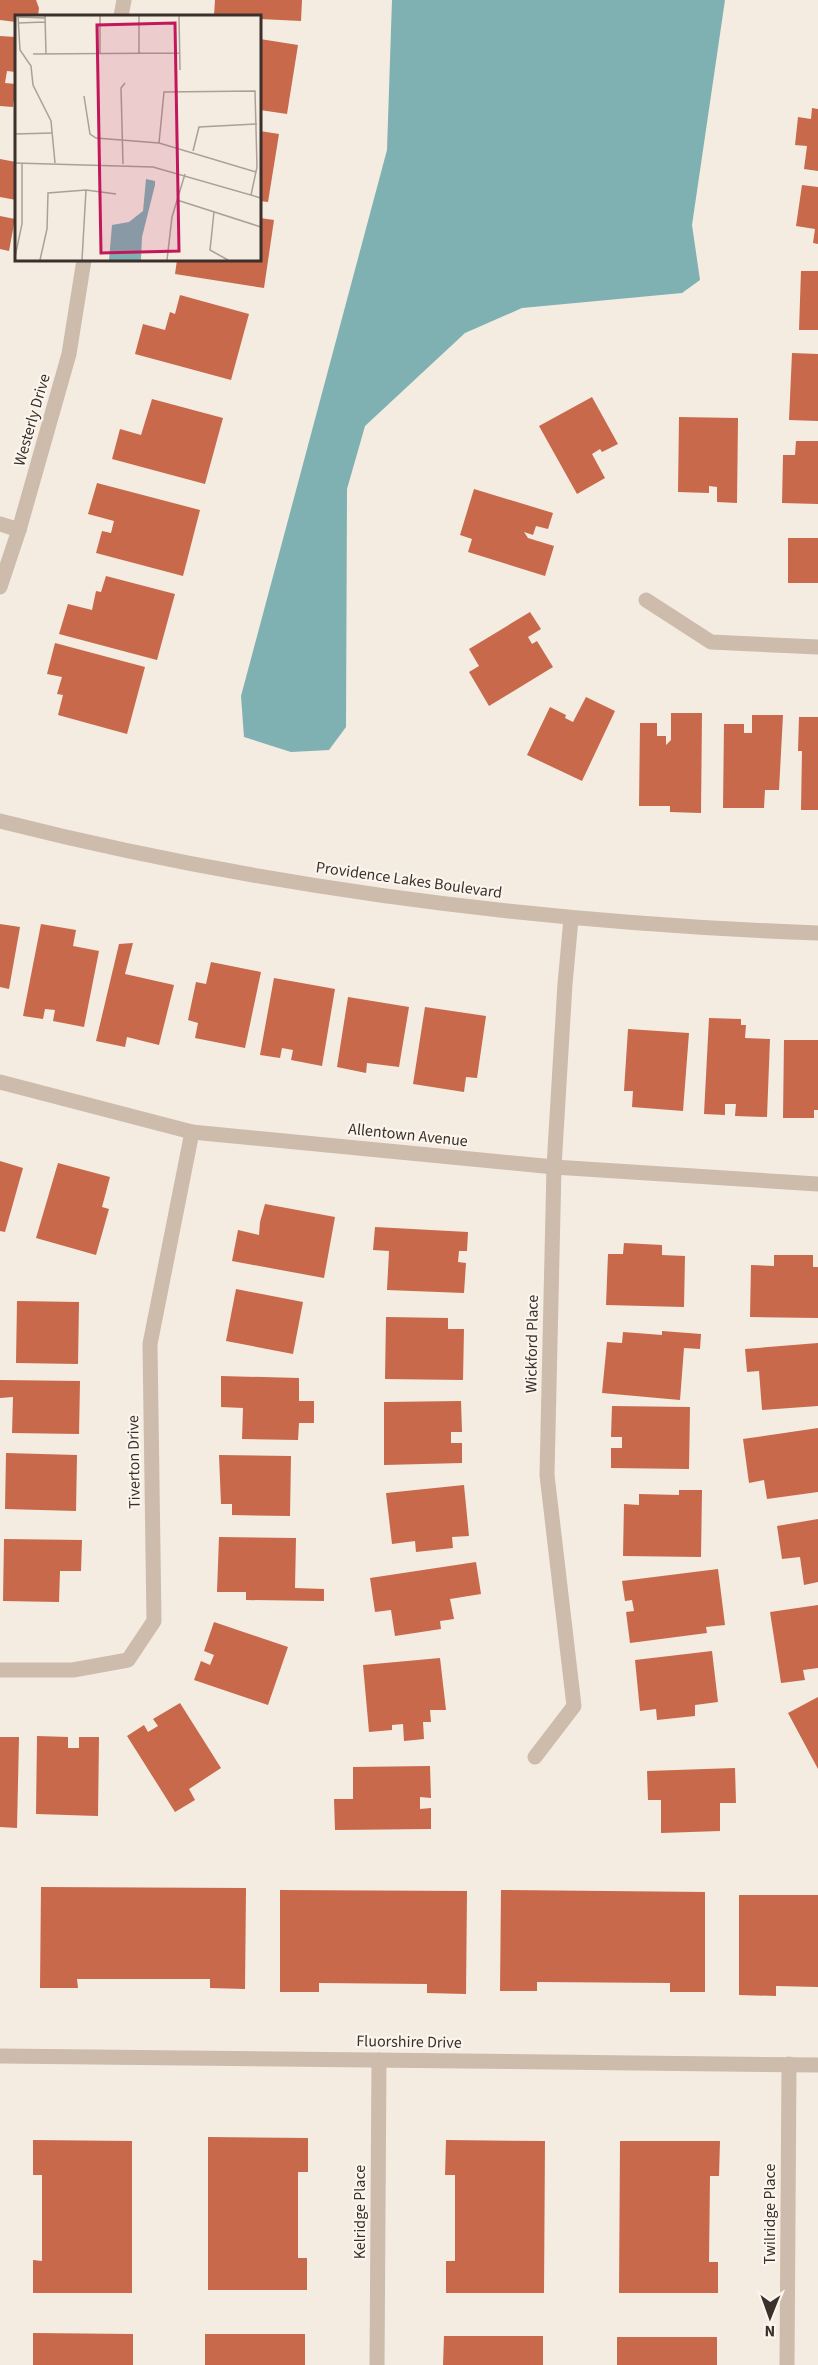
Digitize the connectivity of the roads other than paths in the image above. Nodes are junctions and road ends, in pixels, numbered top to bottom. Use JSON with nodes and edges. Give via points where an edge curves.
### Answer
{"nodes":[{"id":1,"x":123,"y":0,"type":"edge"},
{"id":2,"x":121,"y":15,"type":"edge"},
{"id":3,"x":84,"y":261,"type":"edge"},
{"id":4,"x":0,"y":524,"type":"edge"},
{"id":5,"x":19,"y":530,"type":"junction"},
{"id":6,"x":0,"y":587,"type":"edge"},
{"id":7,"x":646,"y":600,"type":"dead end"},
{"id":8,"x":818,"y":647,"type":"edge"},
{"id":9,"x":0,"y":821,"type":"edge"},
{"id":10,"x":572,"y":919,"type":"junction"},
{"id":11,"x":818,"y":933,"type":"edge"},
{"id":12,"x":0,"y":1082,"type":"edge"},
{"id":13,"x":192,"y":1132,"type":"junction"},
{"id":14,"x":554,"y":1167,"type":"junction"},
{"id":15,"x":818,"y":1184,"type":"edge"},
{"id":16,"x":0,"y":1670,"type":"edge"},
{"id":17,"x":535,"y":1757,"type":"dead end"},
{"id":18,"x":0,"y":2056,"type":"edge"},
{"id":19,"x":379,"y":2060,"type":"junction"},
{"id":20,"x":789,"y":2064,"type":"junction"},
{"id":21,"x":818,"y":2065,"type":"edge"},
{"id":22,"x":377,"y":2365,"type":"edge"},
{"id":23,"x":787,"y":2365,"type":"edge"}],
"edges":[{"from":1,"to":2,"type":"street"},
{"from":3,"to":5,"type":"street","name":"Westerly Drive","via":[[69,354]]},
{"from":4,"to":5,"type":"street"},
{"from":5,"to":6,"type":"street","name":"Westerly Drive"},
{"from":7,"to":8,"type":"street","via":[[711,642]]},
{"from":9,"to":10,"type":"street","name":"Providence Lakes Boulevard","via":[[262,877],[416,901]]},
{"from":10,"to":11,"type":"street","name":"Providence Lakes Boulevard"},
{"from":10,"to":14,"type":"street","name":"Wickford Place"},
{"from":12,"to":13,"type":"street","name":"Allentown Avenue"},
{"from":13,"to":14,"type":"street","name":"Allentown Avenue"},
{"from":13,"to":16,"type":"street","name":"Tiverton Drive","via":[[150,1344],[154,1621],[128,1660],[73,1670]]},
{"from":14,"to":15,"type":"street","name":"Allentown Avenue"},
{"from":14,"to":17,"type":"street","name":"Wickford Place","via":[[547,1475],[574,1706]]},
{"from":18,"to":19,"type":"street","name":"Fluorshire Drive"},
{"from":19,"to":20,"type":"street","name":"Fluorshire Drive"},
{"from":19,"to":22,"type":"street","name":"Kelridge Place"},
{"from":20,"to":21,"type":"street","name":"Fluorshire Drive"},
{"from":20,"to":23,"type":"street","name":"Twilridge Place"}]}
